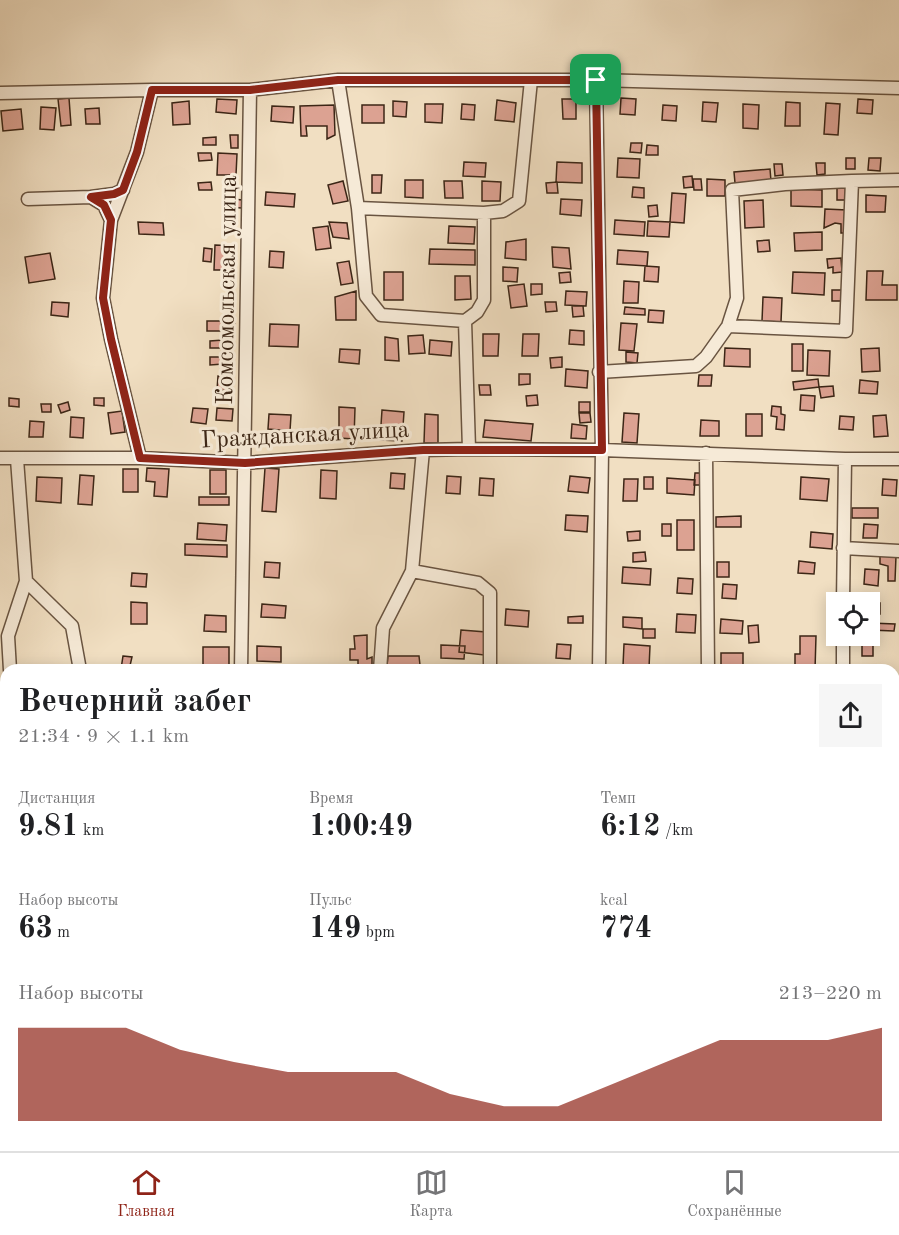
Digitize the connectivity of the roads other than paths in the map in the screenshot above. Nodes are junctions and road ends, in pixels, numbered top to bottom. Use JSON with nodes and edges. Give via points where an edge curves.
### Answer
{"nodes":[{"id":1,"x":338,"y":80,"type":"junction"},
{"id":2,"x":531,"y":80,"type":"junction"},
{"id":3,"x":596,"y":80,"type":"junction"},
{"id":4,"x":899,"y":88,"type":"edge"},
{"id":5,"x":152,"y":90,"type":"junction"},
{"id":6,"x":250,"y":90,"type":"junction"},
{"id":7,"x":0,"y":93,"type":"edge"},
{"id":8,"x":899,"y":180,"type":"edge"},
{"id":9,"x":852,"y":181,"type":"junction"},
{"id":10,"x":123,"y":190,"type":"junction"},
{"id":11,"x":91,"y":197,"type":"junction"},
{"id":12,"x":28,"y":199,"type":"dead end"},
{"id":13,"x":358,"y":208,"type":"junction"},
{"id":14,"x":484,"y":213,"type":"junction"},
{"id":15,"x":111,"y":220,"type":"junction"},
{"id":16,"x":465,"y":321,"type":"junction"},
{"id":17,"x":728,"y":326,"type":"junction"},
{"id":18,"x":599,"y":372,"type":"junction"},
{"id":19,"x":469,"y":449,"type":"junction"},
{"id":20,"x":423,"y":450,"type":"junction"},
{"id":21,"x":602,"y":450,"type":"junction"},
{"id":22,"x":706,"y":453,"type":"junction"},
{"id":23,"x":0,"y":458,"type":"edge"},
{"id":24,"x":140,"y":458,"type":"junction"},
{"id":25,"x":17,"y":459,"type":"junction"},
{"id":26,"x":845,"y":459,"type":"junction"},
{"id":27,"x":899,"y":459,"type":"edge"},
{"id":28,"x":245,"y":463,"type":"junction"},
{"id":29,"x":843,"y":548,"type":"junction"},
{"id":30,"x":899,"y":551,"type":"edge"},
{"id":31,"x":412,"y":570,"type":"junction"},
{"id":32,"x":26,"y":581,"type":"junction"},
{"id":33,"x":843,"y":592,"type":"edge"},
{"id":34,"x":843,"y":646,"type":"edge"},
{"id":35,"x":10,"y":664,"type":"edge"},
{"id":36,"x":79,"y":664,"type":"edge"},
{"id":37,"x":241,"y":664,"type":"edge"},
{"id":38,"x":380,"y":664,"type":"edge"},
{"id":39,"x":489,"y":664,"type":"edge"},
{"id":40,"x":599,"y":664,"type":"edge"},
{"id":41,"x":708,"y":664,"type":"edge"},
{"id":42,"x":843,"y":664,"type":"edge"}],
"edges":[{"from":1,"to":2,"type":"street"},
{"from":1,"to":6,"type":"street"},
{"from":1,"to":13,"type":"street"},
{"from":2,"to":3,"type":"street"},
{"from":2,"to":14,"type":"street","via":[[519,201],[503,212]]},
{"from":3,"to":4,"type":"street"},
{"from":3,"to":18,"type":"street"},
{"from":5,"to":6,"type":"street"},
{"from":5,"to":7,"type":"street"},
{"from":5,"to":10,"type":"street"},
{"from":6,"to":28,"type":"street","name":"Комсомольская улица"},
{"from":8,"to":9,"type":"street"},
{"from":9,"to":17,"type":"street","via":[[732,190],[737,298]]},
{"from":9,"to":17,"type":"street","via":[[846,331]]},
{"from":10,"to":11,"type":"street"},
{"from":10,"to":15,"type":"street"},
{"from":11,"to":12,"type":"street"},
{"from":11,"to":15,"type":"street","via":[[104,205]]},
{"from":13,"to":14,"type":"street"},
{"from":13,"to":16,"type":"street","via":[[366,296],[381,315]]},
{"from":14,"to":16,"type":"street","via":[[483,300],[477,312]]},
{"from":15,"to":24,"type":"street","via":[[103,298]]},
{"from":16,"to":19,"type":"street"},
{"from":17,"to":18,"type":"street","via":[[696,366]]},
{"from":18,"to":21,"type":"street"},
{"from":19,"to":20,"type":"street","name":"Гражданская улица"},
{"from":19,"to":21,"type":"street","name":"Гражданская улица"},
{"from":20,"to":28,"type":"street","name":"Гражданская улица"},
{"from":20,"to":31,"type":"street"},
{"from":21,"to":22,"type":"street","name":"Гражданская улица"},
{"from":21,"to":40,"type":"street"},
{"from":22,"to":26,"type":"street","name":"Гражданская улица"},
{"from":22,"to":41,"type":"street"},
{"from":23,"to":25,"type":"street","name":"Гражданская улица"},
{"from":24,"to":25,"type":"street","name":"Гражданская улица"},
{"from":24,"to":28,"type":"street","name":"Гражданская улица"},
{"from":25,"to":32,"type":"street"},
{"from":26,"to":27,"type":"street","name":"Гражданская улица"},
{"from":26,"to":29,"type":"street"},
{"from":28,"to":37,"type":"street","name":"Комсомольская улица"},
{"from":29,"to":30,"type":"street"},
{"from":29,"to":33,"type":"street"},
{"from":31,"to":38,"type":"street","via":[[383,627]]},
{"from":31,"to":39,"type":"street","via":[[478,583],[490,593]]},
{"from":32,"to":35,"type":"street","via":[[8,636]]},
{"from":32,"to":36,"type":"street","via":[[72,626]]},
{"from":34,"to":42,"type":"street"}]}
